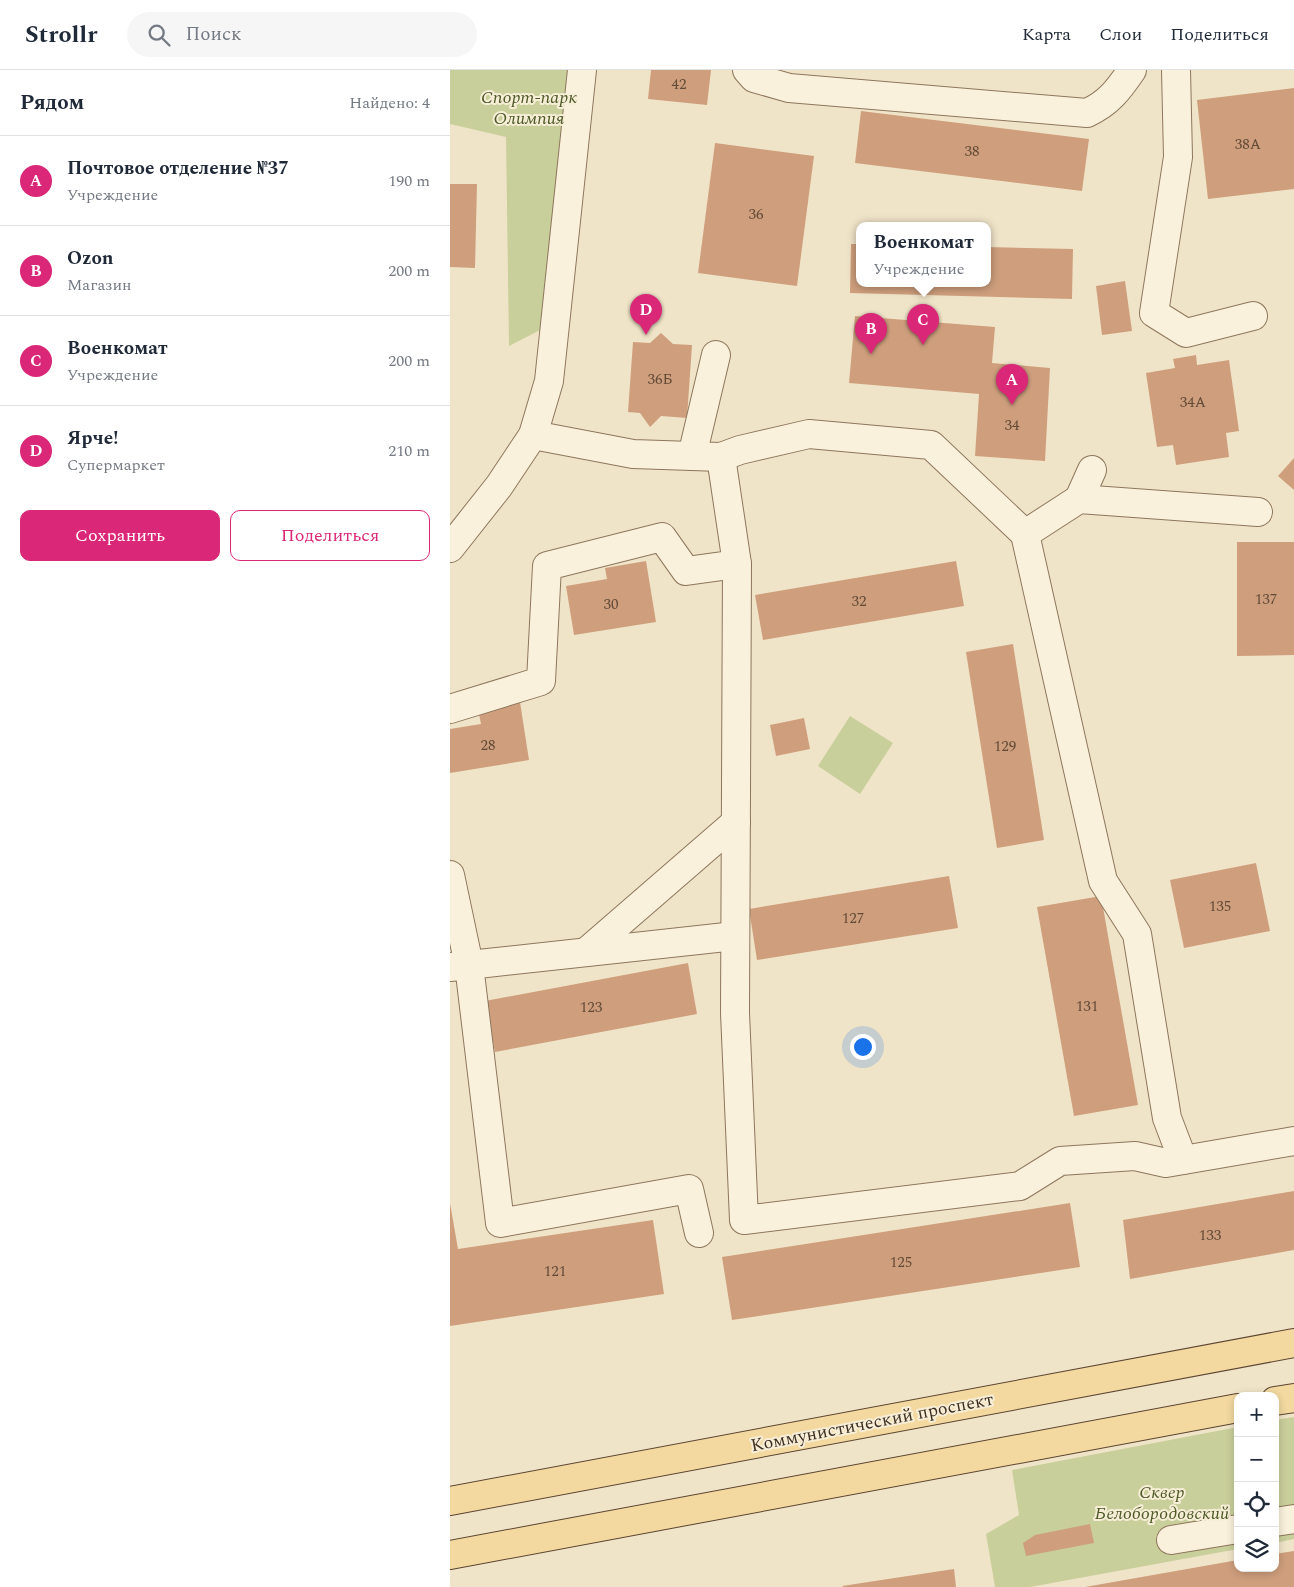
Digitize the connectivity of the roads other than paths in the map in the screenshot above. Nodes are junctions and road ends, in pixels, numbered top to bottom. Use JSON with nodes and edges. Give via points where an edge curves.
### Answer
{"nodes":[{"id":1,"x":582,"y":70,"type":"edge"},
{"id":2,"x":747,"y":70,"type":"edge"},
{"id":3,"x":1132,"y":70,"type":"edge"},
{"id":4,"x":1176,"y":70,"type":"edge"},
{"id":5,"x":1253,"y":316,"type":"dead end"},
{"id":6,"x":716,"y":355,"type":"dead end"},
{"id":7,"x":533,"y":435,"type":"junction"},
{"id":8,"x":692,"y":456,"type":"junction"},
{"id":9,"x":721,"y":457,"type":"junction"},
{"id":10,"x":1092,"y":470,"type":"dead end"},
{"id":11,"x":1079,"y":499,"type":"junction"},
{"id":12,"x":1258,"y":512,"type":"dead end"},
{"id":13,"x":1024,"y":534,"type":"junction"},
{"id":14,"x":450,"y":548,"type":"edge"},
{"id":15,"x":737,"y":564,"type":"junction"},
{"id":16,"x":450,"y":709,"type":"edge"},
{"id":17,"x":736,"y":822,"type":"junction"},
{"id":18,"x":450,"y":875,"type":"edge"},
{"id":19,"x":735,"y":936,"type":"junction"},
{"id":20,"x":586,"y":952,"type":"junction"},
{"id":21,"x":460,"y":966,"type":"edge"},
{"id":22,"x":1294,"y":1140,"type":"edge"},
{"id":23,"x":1183,"y":1160,"type":"junction"},
{"id":24,"x":699,"y":1233,"type":"dead end"},
{"id":25,"x":1294,"y":1343,"type":"edge"},
{"id":26,"x":1294,"y":1398,"type":"edge"},
{"id":27,"x":1279,"y":1400,"type":"edge"},
{"id":28,"x":1234,"y":1409,"type":"edge"},
{"id":29,"x":450,"y":1501,"type":"edge"},
{"id":30,"x":1294,"y":1519,"type":"edge"},
{"id":31,"x":1279,"y":1521,"type":"edge"},
{"id":32,"x":1234,"y":1530,"type":"edge"},
{"id":33,"x":1171,"y":1540,"type":"dead end"},
{"id":34,"x":450,"y":1555,"type":"edge"}],
"edges":[{"from":1,"to":7,"type":"street","via":[[549,381]]},
{"from":2,"to":3,"type":"street","via":[[754,78],[789,88],[1087,113],[1109,100]]},
{"from":4,"to":5,"type":"street","via":[[1178,156],[1154,312],[1186,333]]},
{"from":6,"to":8,"type":"street"},
{"from":7,"to":8,"type":"street","via":[[633,454]]},
{"from":7,"to":14,"type":"street","via":[[499,486]]},
{"from":8,"to":9,"type":"street"},
{"from":9,"to":13,"type":"street","via":[[809,434],[931,445]]},
{"from":9,"to":15,"type":"street"},
{"from":10,"to":11,"type":"street"},
{"from":11,"to":12,"type":"street"},
{"from":11,"to":13,"type":"street"},
{"from":13,"to":23,"type":"street","via":[[1103,881],[1137,934],[1167,1118]]},
{"from":15,"to":16,"type":"street","via":[[686,571],[662,537],[547,566],[541,680]]},
{"from":15,"to":17,"type":"street"},
{"from":17,"to":19,"type":"street"},
{"from":17,"to":20,"type":"street"},
{"from":18,"to":21,"type":"street"},
{"from":19,"to":20,"type":"street"},
{"from":19,"to":23,"type":"street","via":[[744,1220],[1020,1186],[1060,1161],[1135,1156],[1166,1163]]},
{"from":20,"to":21,"type":"street"},
{"from":21,"to":24,"type":"street","via":[[500,1223],[689,1190]]},
{"from":22,"to":23,"type":"street"},
{"from":25,"to":29,"type":"main road","name":"Коммунистический проспект"},
{"from":26,"to":27,"type":"main road"},
{"from":28,"to":34,"type":"main road"},
{"from":30,"to":31,"type":"street"},
{"from":32,"to":33,"type":"street"}]}
